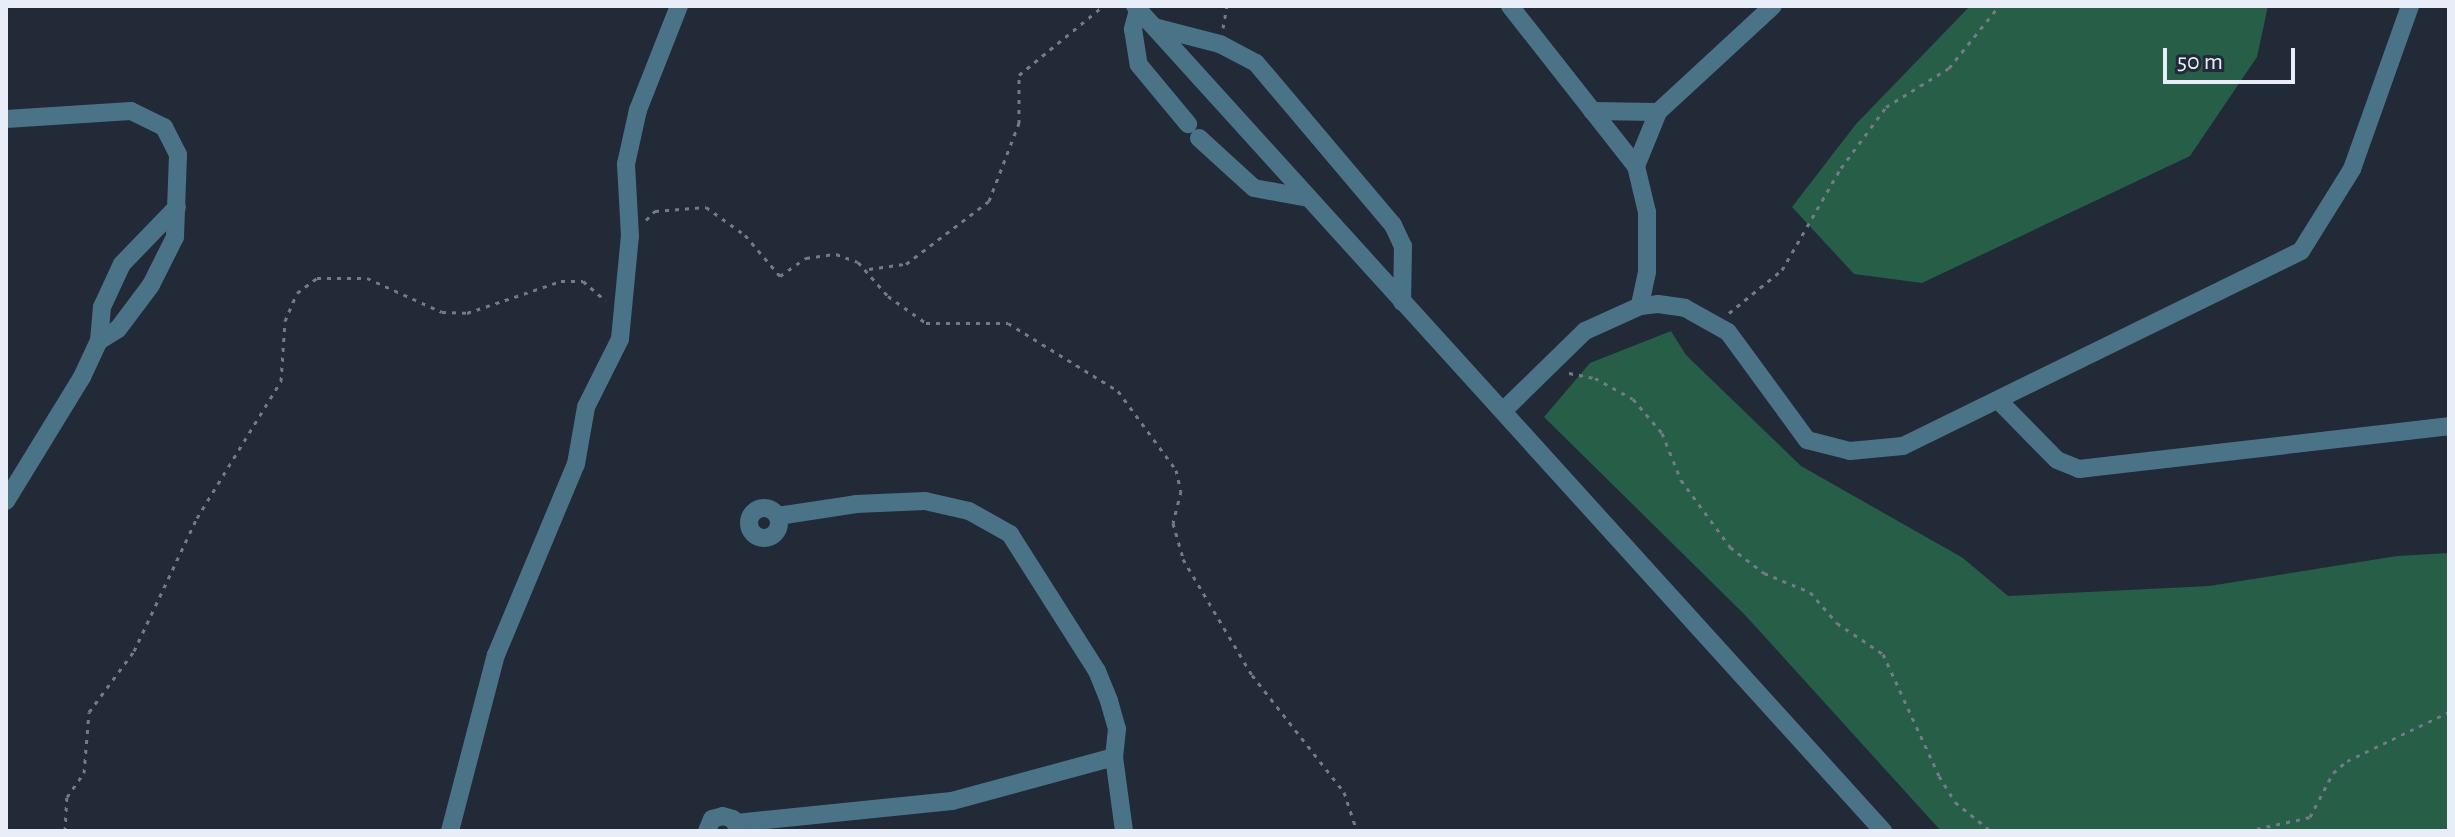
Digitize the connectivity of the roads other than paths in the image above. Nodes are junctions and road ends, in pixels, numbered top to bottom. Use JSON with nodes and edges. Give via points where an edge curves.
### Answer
{"nodes":[{"id":1,"x":679,"y":6,"type":"edge"},
{"id":2,"x":1510,"y":6,"type":"edge"},
{"id":3,"x":1773,"y":6,"type":"edge"},
{"id":4,"x":2410,"y":6,"type":"edge"},
{"id":5,"x":1137,"y":8,"type":"edge"},
{"id":6,"x":1154,"y":27,"type":"junction"},
{"id":7,"x":1592,"y":111,"type":"junction"},
{"id":8,"x":1658,"y":112,"type":"junction"},
{"id":9,"x":6,"y":119,"type":"edge"},
{"id":10,"x":1636,"y":166,"type":"junction"},
{"id":11,"x":1308,"y":198,"type":"junction"},
{"id":12,"x":177,"y":207,"type":"junction"},
{"id":13,"x":1402,"y":302,"type":"junction"},
{"id":14,"x":1640,"y":306,"type":"junction"},
{"id":15,"x":99,"y":341,"type":"junction"},
{"id":16,"x":2000,"y":402,"type":"junction"},
{"id":17,"x":1503,"y":411,"type":"junction"},
{"id":18,"x":2449,"y":426,"type":"edge"},
{"id":19,"x":6,"y":501,"type":"edge"},
{"id":20,"x":778,"y":516,"type":"dead end"},
{"id":21,"x":1114,"y":757,"type":"junction"},
{"id":22,"x":738,"y":827,"type":"edge"},
{"id":23,"x":450,"y":831,"type":"edge"},
{"id":24,"x":707,"y":831,"type":"edge"},
{"id":25,"x":1124,"y":831,"type":"edge"},
{"id":26,"x":1883,"y":831,"type":"edge"}],
"edges":[{"from":1,"to":23,"type":"street","via":[[638,110],[626,164],[624,207],[630,236],[620,339],[586,407],[576,464],[496,655]]},
{"from":2,"to":7,"type":"street"},
{"from":3,"to":8,"type":"street"},
{"from":4,"to":16,"type":"street","via":[[2352,169],[2301,251]]},
{"from":5,"to":6,"type":"street"},
{"from":5,"to":11,"type":"street","via":[[1133,29],[1139,65],[1194,131],[1254,188]]},
{"from":6,"to":11,"type":"street"},
{"from":6,"to":13,"type":"street","via":[[1220,44],[1256,63],[1393,225],[1403,246]]},
{"from":7,"to":8,"type":"street"},
{"from":7,"to":10,"type":"street"},
{"from":8,"to":10,"type":"street"},
{"from":9,"to":12,"type":"street","via":[[131,111],[164,127],[178,155]]},
{"from":10,"to":14,"type":"street","via":[[1647,212],[1647,272]]},
{"from":11,"to":13,"type":"street"},
{"from":12,"to":15,"type":"street","via":[[122,264],[102,307]]},
{"from":12,"to":15,"type":"street","via":[[175,237],[151,285],[118,329]]},
{"from":13,"to":17,"type":"street"},
{"from":14,"to":16,"type":"street","via":[[1685,308],[1728,332],[1807,440],[1850,451],[1903,446]]},
{"from":14,"to":17,"type":"street","via":[[1585,331],[1549,360]]},
{"from":15,"to":19,"type":"street"},
{"from":16,"to":18,"type":"street","via":[[2057,460],[2079,469]]},
{"from":17,"to":26,"type":"street"},
{"from":20,"to":21,"type":"street","via":[[856,504],[925,501],[969,511],[1010,534],[1097,671],[1117,729]]},
{"from":21,"to":22,"type":"street","via":[[952,801]]},
{"from":21,"to":25,"type":"street"},
{"from":22,"to":24,"type":"street","via":[[717,817]]}]}
